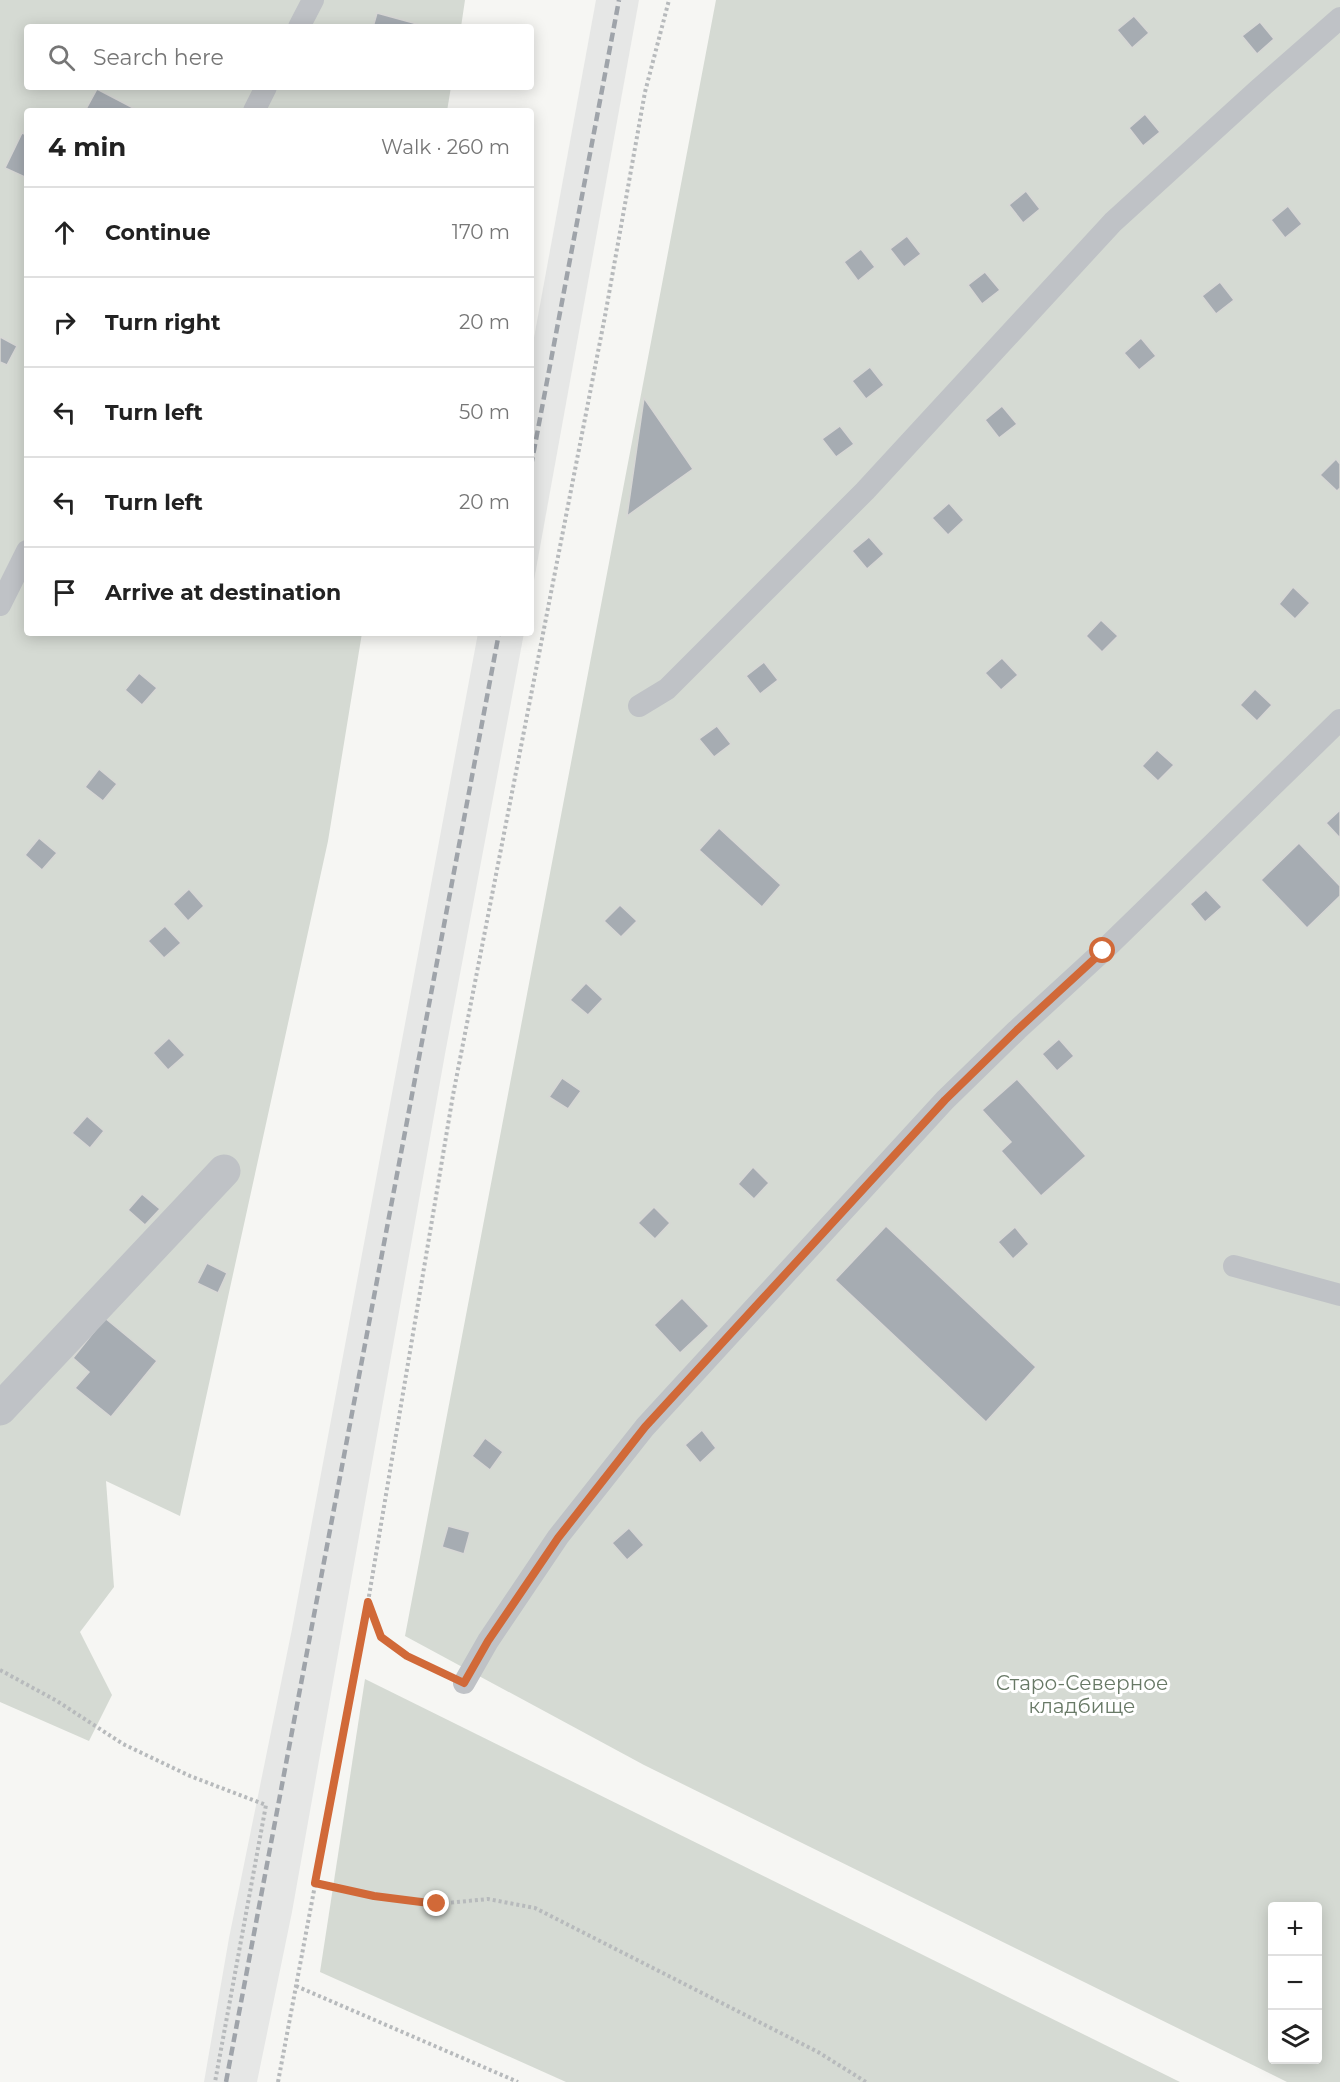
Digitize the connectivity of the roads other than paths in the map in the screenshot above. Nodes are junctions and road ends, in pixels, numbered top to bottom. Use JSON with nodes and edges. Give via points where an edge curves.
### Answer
{"nodes":[{"id":1,"x":313,"y":0,"type":"edge"},
{"id":2,"x":1340,"y":18,"type":"edge"},
{"id":3,"x":300,"y":24,"type":"edge"},
{"id":4,"x":264,"y":90,"type":"edge"},
{"id":5,"x":256,"y":108,"type":"edge"},
{"id":6,"x":24,"y":557,"type":"edge"},
{"id":7,"x":0,"y":604,"type":"edge"},
{"id":8,"x":639,"y":706,"type":"dead end"},
{"id":9,"x":1340,"y":720,"type":"edge"},
{"id":10,"x":224,"y":1172,"type":"dead end"},
{"id":11,"x":1234,"y":1266,"type":"dead end"},
{"id":12,"x":1340,"y":1294,"type":"edge"},
{"id":13,"x":0,"y":1409,"type":"edge"},
{"id":14,"x":464,"y":1683,"type":"road end"}],
"edges":[{"from":1,"to":3,"type":"lane"},
{"from":2,"to":8,"type":"lane","via":[[1113,222],[865,491],[667,689]]},
{"from":4,"to":5,"type":"lane"},
{"from":6,"to":7,"type":"lane"},
{"from":9,"to":14,"type":"lane","via":[[945,1100],[645,1427],[558,1538]]},
{"from":10,"to":13,"type":"street"},
{"from":11,"to":12,"type":"lane"}]}
